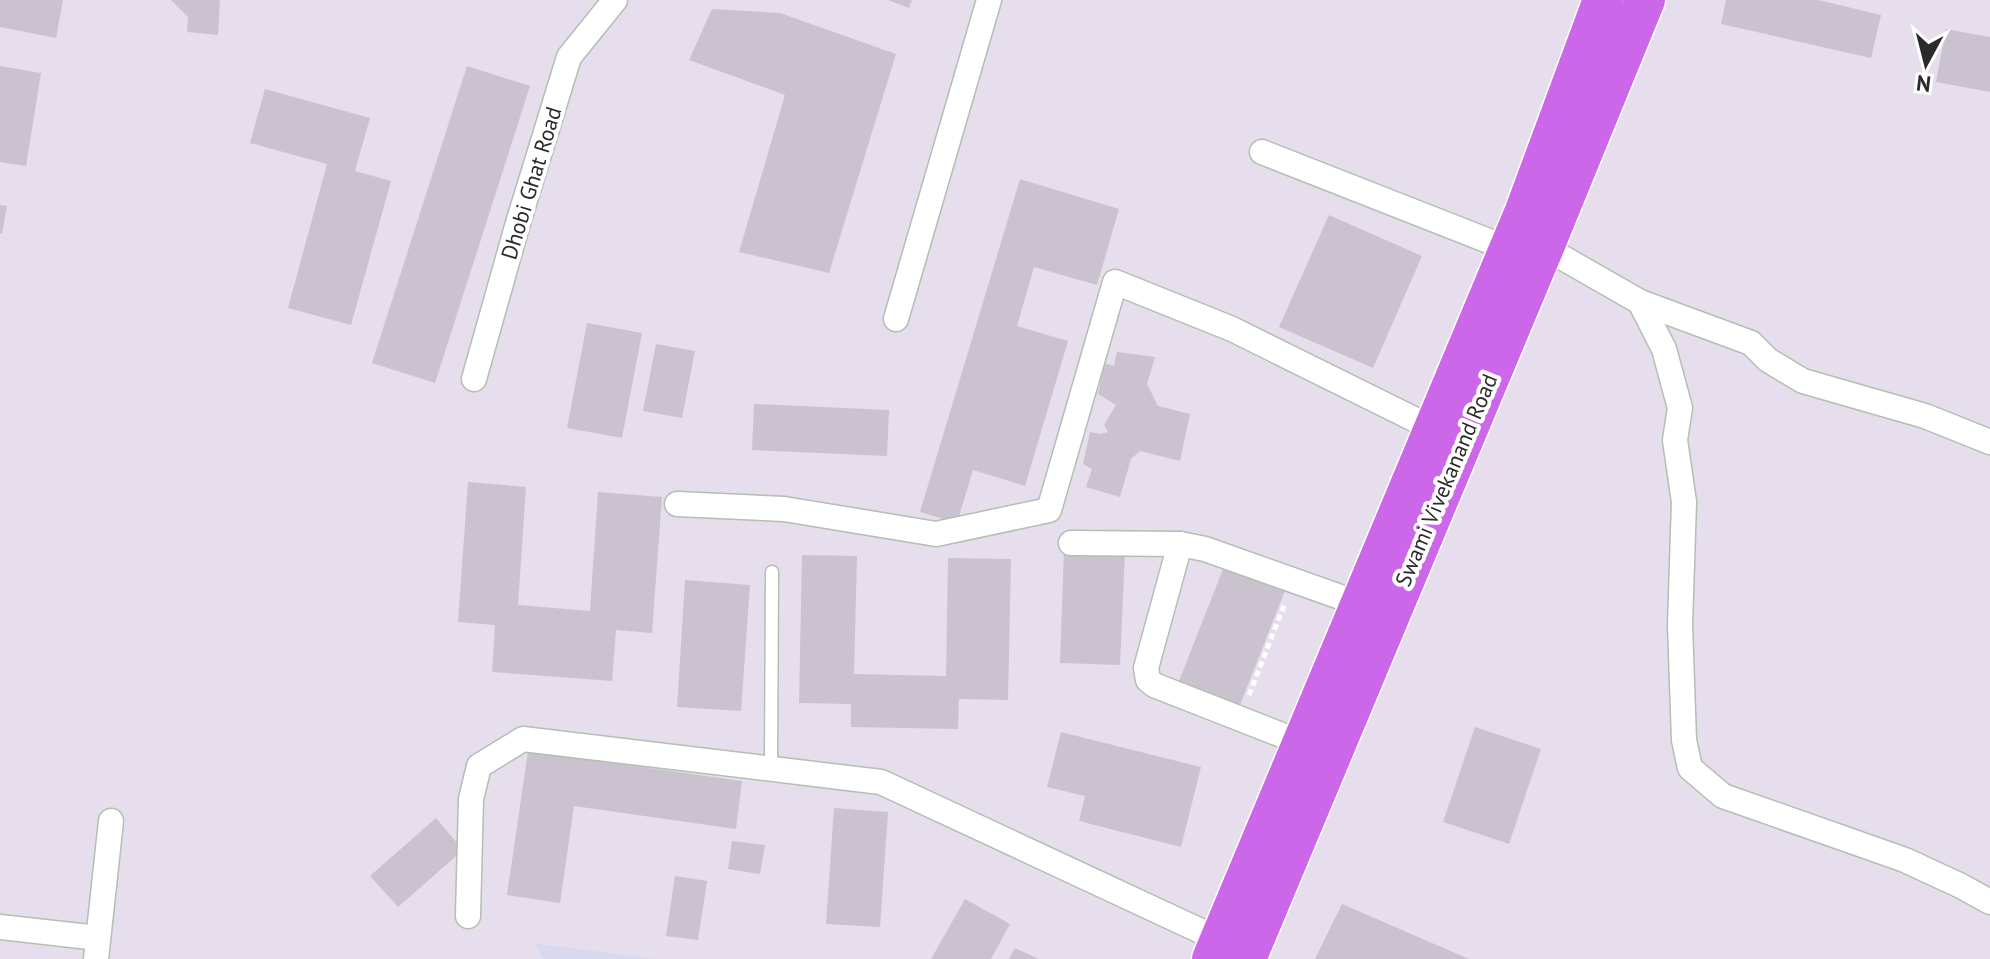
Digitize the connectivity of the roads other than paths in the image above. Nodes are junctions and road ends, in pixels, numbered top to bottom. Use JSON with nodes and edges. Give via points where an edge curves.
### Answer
{"nodes":[{"id":1,"x":615,"y":0,"type":"edge"},
{"id":2,"x":989,"y":0,"type":"edge"},
{"id":3,"x":1603,"y":0,"type":"edge"},
{"id":4,"x":1645,"y":0,"type":"edge"},
{"id":5,"x":1262,"y":152,"type":"dead end"},
{"id":6,"x":1526,"y":248,"type":"junction"},
{"id":7,"x":1640,"y":302,"type":"junction"},
{"id":8,"x":896,"y":319,"type":"dead end"},
{"id":9,"x":474,"y":379,"type":"dead end"},
{"id":10,"x":1434,"y":429,"type":"junction"},
{"id":11,"x":1990,"y":442,"type":"edge"},
{"id":12,"x":677,"y":504,"type":"dead end"},
{"id":13,"x":1071,"y":543,"type":"dead end"},
{"id":14,"x":1180,"y":544,"type":"junction"},
{"id":15,"x":772,"y":572,"type":"dead end"},
{"id":16,"x":1360,"y":604,"type":"junction"},
{"id":17,"x":1302,"y":743,"type":"junction"},
{"id":18,"x":771,"y":769,"type":"junction"},
{"id":19,"x":111,"y":821,"type":"dead end"},
{"id":20,"x":1990,"y":902,"type":"edge"},
{"id":21,"x":468,"y":916,"type":"dead end"},
{"id":22,"x":0,"y":927,"type":"edge"},
{"id":23,"x":97,"y":948,"type":"edge"},
{"id":24,"x":1232,"y":951,"type":"edge"}],
"edges":[{"from":1,"to":9,"type":"street","name":"Dhobi Ghat Road","via":[[569,57]]},
{"from":2,"to":8,"type":"street"},
{"from":3,"to":6,"type":"main road","name":"Swami Vivekanand Road"},
{"from":4,"to":6,"type":"main road","name":"Swami Vivekanand Road"},
{"from":5,"to":6,"type":"street"},
{"from":6,"to":7,"type":"street"},
{"from":6,"to":10,"type":"main road","name":"Swami Vivekanand Road"},
{"from":6,"to":24,"type":"main road","name":"Swami Vivekanand Road"},
{"from":7,"to":11,"type":"street","via":[[1751,343],[1803,381],[1925,416]]},
{"from":7,"to":20,"type":"street","via":[[1664,349],[1680,408],[1675,440],[1684,502],[1680,625],[1684,740],[1690,768],[1723,796],[1905,860]]},
{"from":10,"to":12,"type":"street","via":[[1232,329],[1115,282],[1049,510],[936,534],[784,509]]},
{"from":10,"to":16,"type":"main road","name":"Swami Vivekanand Road"},
{"from":13,"to":14,"type":"street"},
{"from":14,"to":16,"type":"street"},
{"from":14,"to":17,"type":"street","via":[[1146,668],[1148,680]]},
{"from":15,"to":18,"type":"lane"},
{"from":16,"to":17,"type":"main road","name":"Swami Vivekanand Road"},
{"from":17,"to":24,"type":"main road","name":"Swami Vivekanand Road"},
{"from":18,"to":21,"type":"street","via":[[523,739],[479,766],[471,799]]},
{"from":18,"to":24,"type":"street","via":[[881,782]]},
{"from":19,"to":23,"type":"street"},
{"from":22,"to":23,"type":"street"}]}
